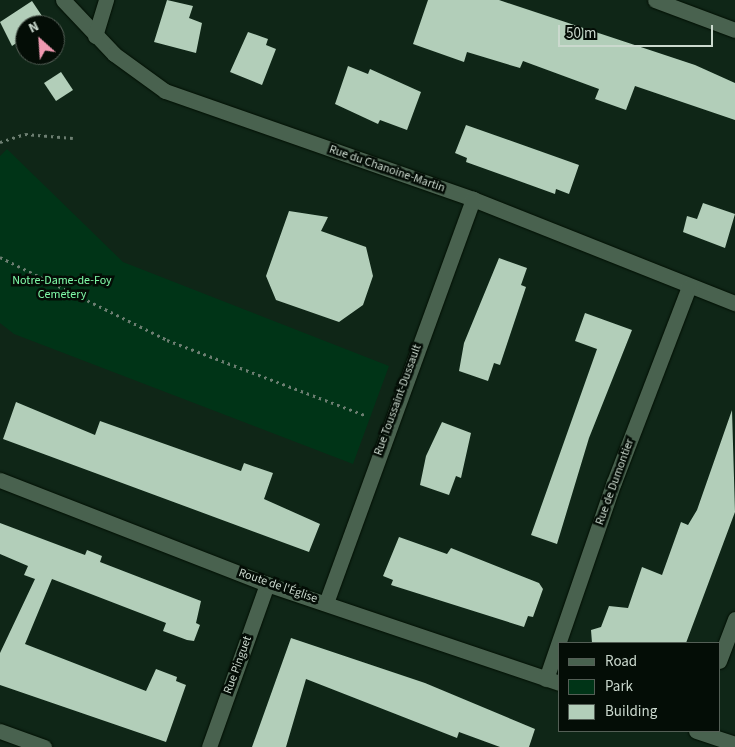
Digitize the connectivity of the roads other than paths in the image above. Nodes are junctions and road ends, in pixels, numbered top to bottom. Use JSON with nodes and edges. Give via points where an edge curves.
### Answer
{"nodes":[{"id":1,"x":64,"y":0,"type":"edge"},
{"id":2,"x":106,"y":0,"type":"edge"},
{"id":3,"x":655,"y":0,"type":"edge"},
{"id":4,"x":735,"y":30,"type":"edge"},
{"id":5,"x":95,"y":36,"type":"junction"},
{"id":6,"x":473,"y":199,"type":"junction"},
{"id":7,"x":689,"y":287,"type":"junction"},
{"id":8,"x":735,"y":303,"type":"edge"},
{"id":9,"x":0,"y":480,"type":"edge"},
{"id":10,"x":267,"y":584,"type":"junction"},
{"id":11,"x":326,"y":603,"type":"junction"},
{"id":12,"x":735,"y":619,"type":"edge"},
{"id":13,"x":564,"y":642,"type":"edge"},
{"id":14,"x":720,"y":658,"type":"edge"},
{"id":15,"x":558,"y":662,"type":"edge"},
{"id":16,"x":552,"y":681,"type":"edge"},
{"id":17,"x":0,"y":731,"type":"edge"},
{"id":18,"x":699,"y":732,"type":"edge"},
{"id":19,"x":735,"y":744,"type":"edge"},
{"id":20,"x":44,"y":747,"type":"edge"},
{"id":21,"x":209,"y":747,"type":"edge"}],
"edges":[{"from":1,"to":5,"type":"street","name":"Rue du Chanoine-Martin"},
{"from":2,"to":5,"type":"street"},
{"from":3,"to":4,"type":"street"},
{"from":5,"to":6,"type":"street","name":"Rue du Chanoine-Martin","via":[[164,91]]},
{"from":6,"to":7,"type":"street","name":"Rue du Chanoine-Martin"},
{"from":6,"to":11,"type":"street","name":"Rue Toussaint-Dussault"},
{"from":7,"to":8,"type":"street","name":"Rue du Chanoine-Martin"},
{"from":7,"to":13,"type":"street","name":"Rue de Dumontier","via":[[614,482]]},
{"from":9,"to":10,"type":"street","name":"Route de l'Église"},
{"from":10,"to":11,"type":"street","name":"Route de l'Église"},
{"from":10,"to":21,"type":"street","name":"Rue Pinguet"},
{"from":11,"to":16,"type":"street","name":"Route de l'Église"},
{"from":12,"to":14,"type":"street"},
{"from":15,"to":16,"type":"street","name":"Rue de Dumontier"},
{"from":17,"to":20,"type":"street"},
{"from":18,"to":19,"type":"street"}]}
